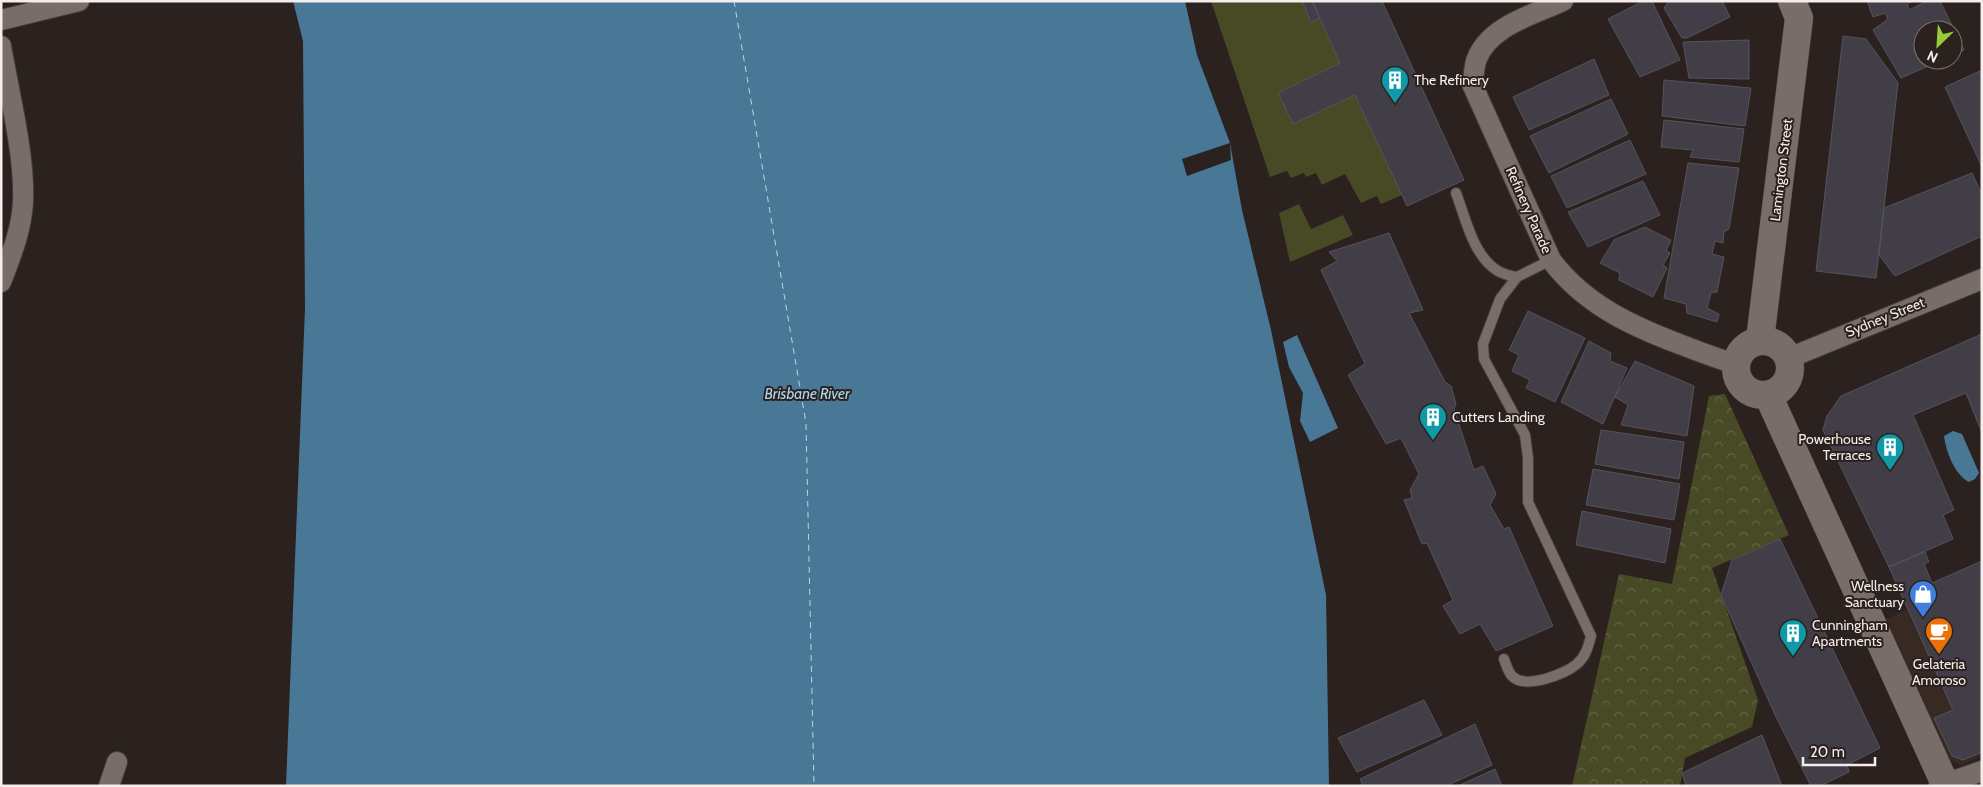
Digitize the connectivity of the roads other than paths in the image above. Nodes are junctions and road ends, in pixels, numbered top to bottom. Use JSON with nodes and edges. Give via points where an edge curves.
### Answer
{"nodes":[{"id":1,"x":79,"y":1,"type":"edge"},
{"id":2,"x":1563,"y":1,"type":"edge"},
{"id":3,"x":1792,"y":1,"type":"edge"},
{"id":4,"x":1,"y":20,"type":"edge"},
{"id":5,"x":1,"y":46,"type":"edge"},
{"id":6,"x":1456,"y":193,"type":"dead end"},
{"id":7,"x":1551,"y":260,"type":"junction"},
{"id":8,"x":1517,"y":277,"type":"junction"},
{"id":9,"x":1982,"y":279,"type":"edge"},
{"id":10,"x":1,"y":282,"type":"edge"},
{"id":11,"x":1760,"y":340,"type":"junction"},
{"id":12,"x":1789,"y":358,"type":"junction"},
{"id":13,"x":1736,"y":364,"type":"junction"},
{"id":14,"x":1768,"y":395,"type":"junction"},
{"id":15,"x":1504,"y":659,"type":"dead end"},
{"id":16,"x":117,"y":762,"type":"dead end"},
{"id":17,"x":1982,"y":771,"type":"edge"},
{"id":18,"x":1943,"y":785,"type":"edge"},
{"id":19,"x":109,"y":786,"type":"edge"}],
"edges":[{"from":1,"to":4,"type":"street"},
{"from":2,"to":7,"type":"street","name":"Refinery Parade","via":[[1501,29],[1486,43],[1476,61],[1472,84]]},
{"from":3,"to":11,"type":"street","name":"Lamington Street","via":[[1799,18]]},
{"from":5,"to":10,"type":"street","via":[[21,166],[23,202],[18,238]]},
{"from":6,"to":8,"type":"lane","via":[[1484,258],[1499,272]]},
{"from":7,"to":8,"type":"lane"},
{"from":7,"to":13,"type":"street","name":"Refinery Parade","via":[[1566,280],[1615,316],[1645,331]]},
{"from":8,"to":15,"type":"lane","via":[[1500,299],[1484,344],[1484,359],[1525,435],[1528,502],[1591,636],[1587,652],[1576,664],[1538,682],[1523,683],[1512,676]]},
{"from":9,"to":12,"type":"street","name":"Sydney Street"},
{"from":11,"to":12,"type":"street","via":[[1778,344]]},
{"from":11,"to":13,"type":"street","via":[[1744,348]]},
{"from":12,"to":14,"type":"street","via":[[1791,365],[1787,381],[1783,388]]},
{"from":13,"to":14,"type":"street","via":[[1736,373],[1744,388],[1752,393]]},
{"from":14,"to":18,"type":"street"},
{"from":16,"to":19,"type":"street"},
{"from":17,"to":18,"type":"street"}]}
